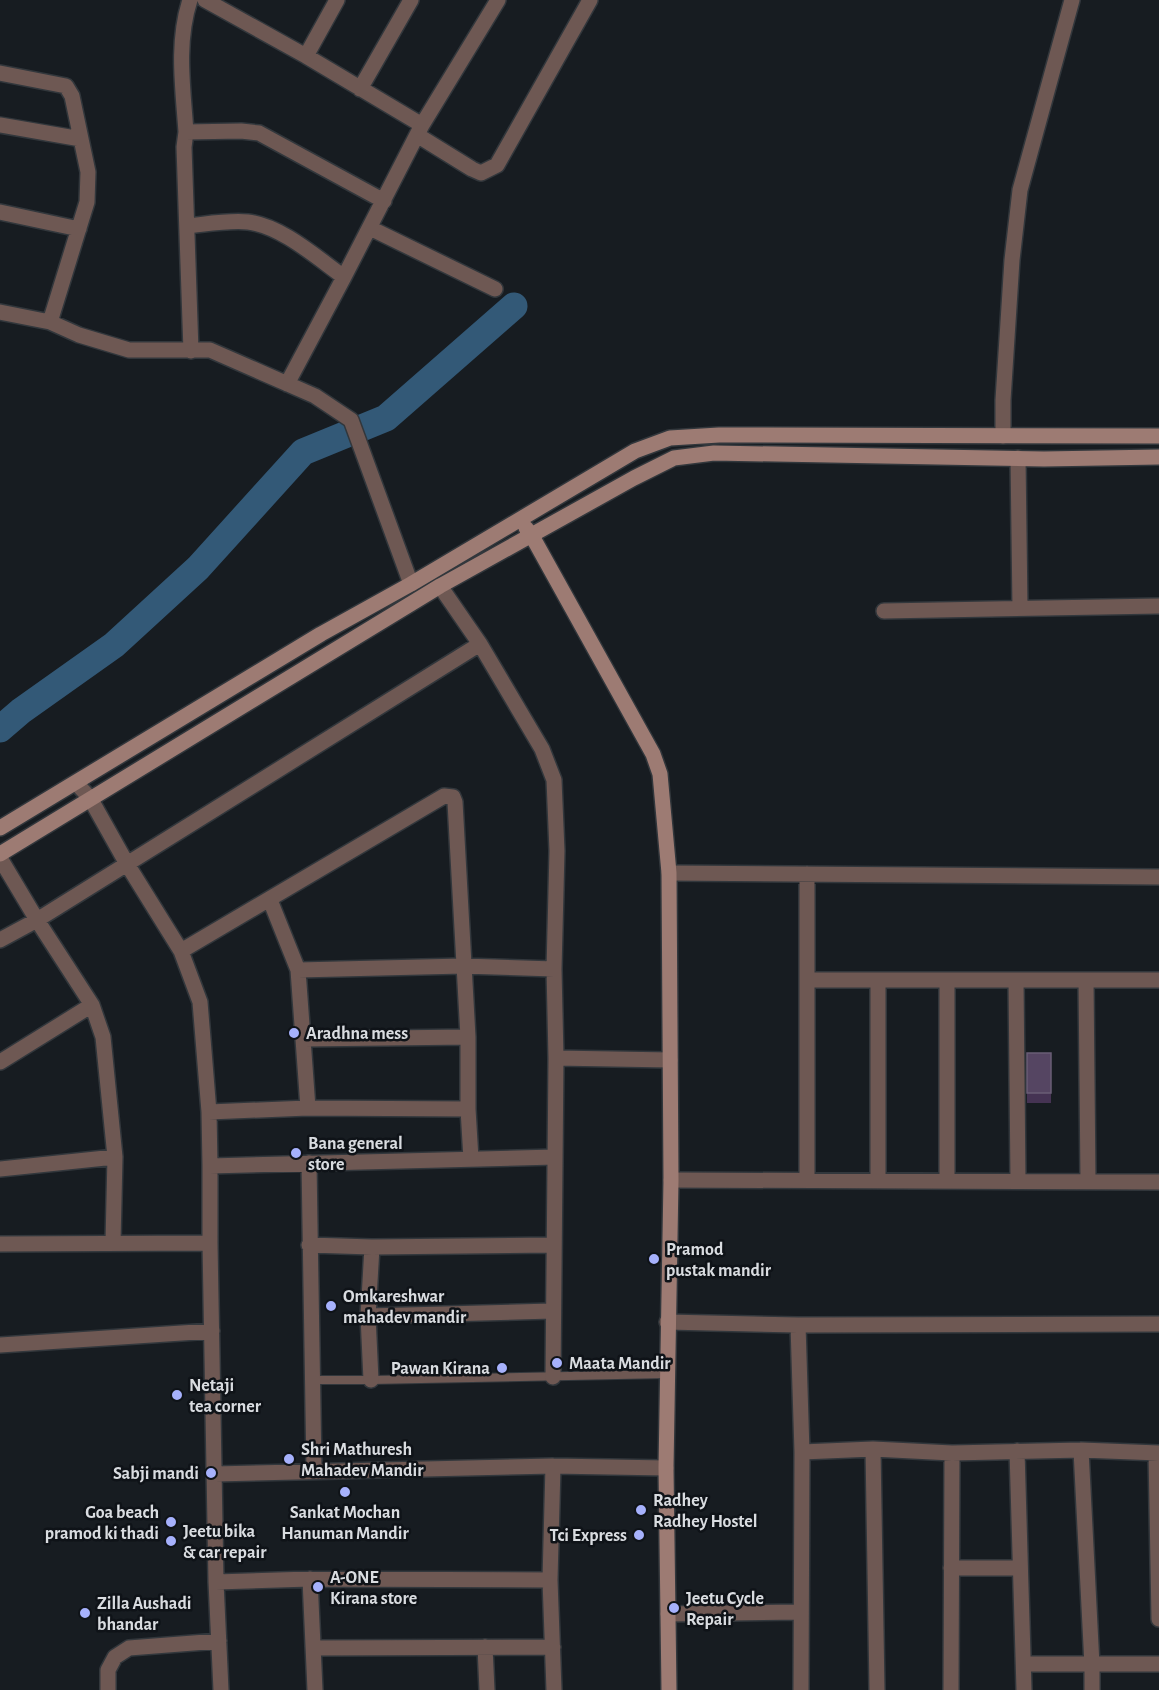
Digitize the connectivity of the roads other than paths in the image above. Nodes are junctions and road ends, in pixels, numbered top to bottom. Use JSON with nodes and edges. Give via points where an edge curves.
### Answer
{"nodes":[{"id":1,"x":190,"y":0,"type":"edge"},
{"id":2,"x":205,"y":0,"type":"edge"},
{"id":3,"x":411,"y":0,"type":"edge"},
{"id":4,"x":498,"y":0,"type":"edge"},
{"id":5,"x":590,"y":0,"type":"edge"},
{"id":6,"x":1072,"y":0,"type":"edge"},
{"id":7,"x":334,"y":1,"type":"edge"},
{"id":8,"x":306,"y":56,"type":"junction"},
{"id":9,"x":0,"y":73,"type":"edge"},
{"id":10,"x":360,"y":89,"type":"junction"},
{"id":11,"x":0,"y":125,"type":"edge"},
{"id":12,"x":419,"y":130,"type":"junction"},
{"id":13,"x":186,"y":132,"type":"junction"},
{"id":14,"x":81,"y":139,"type":"junction"},
{"id":15,"x":384,"y":201,"type":"junction"},
{"id":16,"x":0,"y":212,"type":"edge"},
{"id":17,"x":187,"y":226,"type":"junction"},
{"id":18,"x":370,"y":228,"type":"junction"},
{"id":19,"x":79,"y":229,"type":"junction"},
{"id":20,"x":344,"y":277,"type":"junction"},
{"id":21,"x":495,"y":289,"type":"dead end"},
{"id":22,"x":0,"y":312,"type":"edge"},
{"id":23,"x":50,"y":322,"type":"junction"},
{"id":24,"x":191,"y":351,"type":"junction"},
{"id":25,"x":286,"y":384,"type":"junction"},
{"id":26,"x":1003,"y":436,"type":"junction"},
{"id":27,"x":1159,"y":436,"type":"edge"},
{"id":28,"x":1018,"y":458,"type":"junction"},
{"id":29,"x":1159,"y":458,"type":"edge"},
{"id":30,"x":518,"y":519,"type":"junction"},
{"id":31,"x":532,"y":536,"type":"junction"},
{"id":32,"x":411,"y":584,"type":"junction"},
{"id":33,"x":440,"y":586,"type":"junction"},
{"id":34,"x":1159,"y":606,"type":"edge"},
{"id":35,"x":1020,"y":609,"type":"junction"},
{"id":36,"x":884,"y":610,"type":"dead end"},
{"id":37,"x":480,"y":644,"type":"junction"},
{"id":38,"x":76,"y":783,"type":"junction"},
{"id":39,"x":90,"y":798,"type":"junction"},
{"id":40,"x":0,"y":828,"type":"edge"},
{"id":41,"x":0,"y":856,"type":"edge"},
{"id":42,"x":127,"y":864,"type":"junction"},
{"id":43,"x":669,"y":873,"type":"junction"},
{"id":44,"x":807,"y":874,"type":"junction"},
{"id":45,"x":1159,"y":877,"type":"edge"},
{"id":46,"x":270,"y":900,"type":"junction"},
{"id":47,"x":37,"y":920,"type":"junction"},
{"id":48,"x":0,"y":940,"type":"edge"},
{"id":49,"x":181,"y":951,"type":"junction"},
{"id":50,"x":464,"y":966,"type":"junction"},
{"id":51,"x":554,"y":969,"type":"junction"},
{"id":52,"x":298,"y":970,"type":"junction"},
{"id":53,"x":807,"y":980,"type":"junction"},
{"id":54,"x":878,"y":980,"type":"junction"},
{"id":55,"x":947,"y":980,"type":"junction"},
{"id":56,"x":1016,"y":980,"type":"junction"},
{"id":57,"x":1086,"y":980,"type":"junction"},
{"id":58,"x":1159,"y":980,"type":"edge"},
{"id":59,"x":92,"y":1005,"type":"junction"},
{"id":60,"x":468,"y":1037,"type":"junction"},
{"id":61,"x":304,"y":1039,"type":"junction"},
{"id":62,"x":556,"y":1058,"type":"junction"},
{"id":63,"x":670,"y":1060,"type":"junction"},
{"id":64,"x":0,"y":1062,"type":"edge"},
{"id":65,"x":308,"y":1108,"type":"junction"},
{"id":66,"x":468,"y":1109,"type":"junction"},
{"id":67,"x":209,"y":1112,"type":"junction"},
{"id":68,"x":115,"y":1157,"type":"junction"},
{"id":69,"x":555,"y":1157,"type":"junction"},
{"id":70,"x":471,"y":1159,"type":"junction"},
{"id":71,"x":309,"y":1163,"type":"junction"},
{"id":72,"x":210,"y":1166,"type":"junction"},
{"id":73,"x":0,"y":1169,"type":"edge"},
{"id":74,"x":671,"y":1180,"type":"junction"},
{"id":75,"x":807,"y":1180,"type":"junction"},
{"id":76,"x":879,"y":1181,"type":"junction"},
{"id":77,"x":947,"y":1181,"type":"junction"},
{"id":78,"x":1018,"y":1181,"type":"junction"},
{"id":79,"x":1088,"y":1181,"type":"junction"},
{"id":80,"x":1159,"y":1182,"type":"edge"},
{"id":81,"x":113,"y":1242,"type":"junction"},
{"id":82,"x":210,"y":1243,"type":"junction"},
{"id":83,"x":0,"y":1244,"type":"edge"},
{"id":84,"x":309,"y":1245,"type":"junction"},
{"id":85,"x":553,"y":1245,"type":"junction"},
{"id":86,"x":372,"y":1247,"type":"junction"},
{"id":87,"x":552,"y":1311,"type":"junction"},
{"id":88,"x":369,"y":1316,"type":"junction"},
{"id":89,"x":668,"y":1322,"type":"junction"},
{"id":90,"x":1159,"y":1324,"type":"edge"},
{"id":91,"x":798,"y":1325,"type":"junction"},
{"id":92,"x":212,"y":1331,"type":"junction"},
{"id":93,"x":0,"y":1346,"type":"edge"},
{"id":94,"x":667,"y":1374,"type":"junction"},
{"id":95,"x":553,"y":1377,"type":"junction"},
{"id":96,"x":312,"y":1380,"type":"junction"},
{"id":97,"x":371,"y":1380,"type":"junction"},
{"id":98,"x":873,"y":1449,"type":"junction"},
{"id":99,"x":1081,"y":1450,"type":"junction"},
{"id":100,"x":1017,"y":1451,"type":"junction"},
{"id":101,"x":802,"y":1452,"type":"junction"},
{"id":102,"x":952,"y":1453,"type":"junction"},
{"id":103,"x":1157,"y":1453,"type":"edge"},
{"id":104,"x":553,"y":1466,"type":"junction"},
{"id":105,"x":666,"y":1468,"type":"junction"},
{"id":106,"x":314,"y":1470,"type":"junction"},
{"id":107,"x":215,"y":1474,"type":"junction"},
{"id":108,"x":951,"y":1568,"type":"junction"},
{"id":109,"x":1020,"y":1568,"type":"junction"},
{"id":110,"x":310,"y":1579,"type":"junction"},
{"id":111,"x":550,"y":1580,"type":"junction"},
{"id":112,"x":216,"y":1582,"type":"junction"},
{"id":113,"x":800,"y":1612,"type":"junction"},
{"id":114,"x":668,"y":1614,"type":"junction"},
{"id":115,"x":1159,"y":1619,"type":"edge"},
{"id":116,"x":219,"y":1641,"type":"junction"},
{"id":117,"x":485,"y":1647,"type":"junction"},
{"id":118,"x":553,"y":1647,"type":"junction"},
{"id":119,"x":314,"y":1648,"type":"junction"},
{"id":120,"x":1024,"y":1664,"type":"junction"},
{"id":121,"x":1159,"y":1664,"type":"edge"},
{"id":122,"x":1092,"y":1665,"type":"junction"},
{"id":123,"x":108,"y":1690,"type":"edge"},
{"id":124,"x":221,"y":1690,"type":"edge"},
{"id":125,"x":315,"y":1690,"type":"edge"},
{"id":126,"x":487,"y":1690,"type":"edge"},
{"id":127,"x":554,"y":1690,"type":"edge"},
{"id":128,"x":669,"y":1690,"type":"edge"},
{"id":129,"x":801,"y":1690,"type":"edge"},
{"id":130,"x":878,"y":1690,"type":"edge"},
{"id":131,"x":951,"y":1690,"type":"edge"},
{"id":132,"x":1023,"y":1690,"type":"edge"},
{"id":133,"x":1092,"y":1690,"type":"edge"}],
"edges":[{"from":1,"to":13,"type":"street","via":[[180,44]]},
{"from":2,"to":8,"type":"street"},
{"from":3,"to":10,"type":"street"},
{"from":4,"to":12,"type":"street"},
{"from":5,"to":12,"type":"street","via":[[496,165],[481,172],[472,169]]},
{"from":6,"to":26,"type":"street","via":[[1020,190],[1012,260]]},
{"from":7,"to":8,"type":"street"},
{"from":8,"to":10,"type":"street"},
{"from":9,"to":14,"type":"street","via":[[66,86],[72,96]]},
{"from":10,"to":12,"type":"street"},
{"from":11,"to":14,"type":"street"},
{"from":12,"to":15,"type":"street"},
{"from":13,"to":15,"type":"street","via":[[259,133]]},
{"from":13,"to":17,"type":"street"},
{"from":14,"to":19,"type":"street","via":[[88,172],[87,202]]},
{"from":15,"to":18,"type":"street"},
{"from":16,"to":19,"type":"street"},
{"from":17,"to":20,"type":"street","via":[[247,222],[262,225],[279,232]]},
{"from":17,"to":24,"type":"street"},
{"from":18,"to":20,"type":"street"},
{"from":18,"to":21,"type":"street"},
{"from":19,"to":23,"type":"street"},
{"from":20,"to":25,"type":"street"},
{"from":22,"to":23,"type":"street"},
{"from":23,"to":24,"type":"street","via":[[129,350]]},
{"from":24,"to":25,"type":"street","via":[[210,350]]},
{"from":25,"to":32,"type":"street","via":[[315,396],[351,420]]},
{"from":26,"to":27,"type":"street"},
{"from":26,"to":30,"type":"street","via":[[670,438],[635,451]]},
{"from":28,"to":29,"type":"street"},
{"from":28,"to":31,"type":"street","via":[[714,453],[674,458]]},
{"from":28,"to":35,"type":"street"},
{"from":30,"to":31,"type":"street"},
{"from":30,"to":32,"type":"street"},
{"from":31,"to":33,"type":"street"},
{"from":31,"to":43,"type":"street","via":[[653,754],[660,774]]},
{"from":32,"to":38,"type":"street"},
{"from":33,"to":37,"type":"street"},
{"from":33,"to":39,"type":"street"},
{"from":34,"to":35,"type":"street"},
{"from":35,"to":36,"type":"street"},
{"from":37,"to":42,"type":"street"},
{"from":37,"to":51,"type":"street","via":[[542,749],[554,780],[558,851]]},
{"from":38,"to":39,"type":"street"},
{"from":38,"to":40,"type":"street"},
{"from":39,"to":41,"type":"street"},
{"from":39,"to":42,"type":"street"},
{"from":41,"to":47,"type":"street"},
{"from":42,"to":47,"type":"street"},
{"from":42,"to":49,"type":"street"},
{"from":43,"to":44,"type":"street"},
{"from":43,"to":63,"type":"street"},
{"from":44,"to":45,"type":"street"},
{"from":44,"to":53,"type":"street"},
{"from":46,"to":49,"type":"street"},
{"from":46,"to":50,"type":"street","via":[[444,796],[453,797]]},
{"from":46,"to":52,"type":"street"},
{"from":47,"to":48,"type":"street"},
{"from":47,"to":59,"type":"street"},
{"from":49,"to":67,"type":"street","via":[[200,1002]]},
{"from":50,"to":51,"type":"street"},
{"from":50,"to":52,"type":"street"},
{"from":50,"to":60,"type":"street"},
{"from":51,"to":62,"type":"street"},
{"from":52,"to":61,"type":"street"},
{"from":53,"to":54,"type":"street"},
{"from":53,"to":75,"type":"street"},
{"from":54,"to":55,"type":"street"},
{"from":54,"to":76,"type":"street"},
{"from":55,"to":56,"type":"street"},
{"from":55,"to":77,"type":"street"},
{"from":56,"to":57,"type":"street"},
{"from":56,"to":78,"type":"street"},
{"from":57,"to":58,"type":"street"},
{"from":57,"to":79,"type":"street"},
{"from":59,"to":64,"type":"street"},
{"from":59,"to":68,"type":"street","via":[[103,1036]]},
{"from":60,"to":61,"type":"street"},
{"from":60,"to":66,"type":"street"},
{"from":61,"to":65,"type":"street"},
{"from":62,"to":63,"type":"street"},
{"from":62,"to":69,"type":"street"},
{"from":63,"to":74,"type":"street"},
{"from":65,"to":66,"type":"street"},
{"from":65,"to":67,"type":"street"},
{"from":66,"to":70,"type":"street"},
{"from":67,"to":72,"type":"street"},
{"from":68,"to":73,"type":"street"},
{"from":68,"to":81,"type":"street"},
{"from":69,"to":70,"type":"street"},
{"from":69,"to":85,"type":"street"},
{"from":70,"to":71,"type":"street"},
{"from":71,"to":72,"type":"street"},
{"from":71,"to":84,"type":"street"},
{"from":72,"to":82,"type":"street"},
{"from":74,"to":75,"type":"street"},
{"from":74,"to":89,"type":"street"},
{"from":75,"to":76,"type":"street"},
{"from":76,"to":77,"type":"street"},
{"from":77,"to":78,"type":"street"},
{"from":78,"to":79,"type":"street"},
{"from":79,"to":80,"type":"street"},
{"from":81,"to":82,"type":"street"},
{"from":81,"to":83,"type":"street"},
{"from":82,"to":92,"type":"street"},
{"from":84,"to":86,"type":"street"},
{"from":84,"to":96,"type":"street"},
{"from":85,"to":86,"type":"street"},
{"from":85,"to":87,"type":"street"},
{"from":86,"to":88,"type":"street"},
{"from":87,"to":88,"type":"street"},
{"from":87,"to":95,"type":"street"},
{"from":88,"to":97,"type":"street"},
{"from":89,"to":91,"type":"street"},
{"from":89,"to":94,"type":"street"},
{"from":90,"to":91,"type":"street"},
{"from":91,"to":101,"type":"street"},
{"from":92,"to":93,"type":"street"},
{"from":92,"to":107,"type":"street"},
{"from":94,"to":95,"type":"lane"},
{"from":94,"to":105,"type":"street"},
{"from":95,"to":97,"type":"lane"},
{"from":96,"to":97,"type":"lane"},
{"from":96,"to":106,"type":"street"},
{"from":98,"to":101,"type":"street"},
{"from":98,"to":102,"type":"street"},
{"from":98,"to":130,"type":"street"},
{"from":99,"to":100,"type":"street"},
{"from":99,"to":103,"type":"street"},
{"from":99,"to":122,"type":"street"},
{"from":100,"to":102,"type":"street"},
{"from":100,"to":109,"type":"street"},
{"from":101,"to":113,"type":"street"},
{"from":102,"to":108,"type":"street"},
{"from":103,"to":115,"type":"street"},
{"from":104,"to":105,"type":"street"},
{"from":104,"to":106,"type":"street"},
{"from":104,"to":111,"type":"street"},
{"from":105,"to":114,"type":"street"},
{"from":106,"to":107,"type":"street"},
{"from":107,"to":112,"type":"street"},
{"from":108,"to":109,"type":"street"},
{"from":108,"to":131,"type":"street"},
{"from":109,"to":120,"type":"street"},
{"from":110,"to":111,"type":"street"},
{"from":110,"to":112,"type":"street"},
{"from":110,"to":119,"type":"street"},
{"from":111,"to":118,"type":"street"},
{"from":112,"to":116,"type":"street"},
{"from":113,"to":114,"type":"street"},
{"from":113,"to":129,"type":"street"},
{"from":114,"to":128,"type":"street"},
{"from":116,"to":123,"type":"street","via":[[129,1648],[115,1657],[108,1670]]},
{"from":116,"to":124,"type":"street"},
{"from":117,"to":118,"type":"street"},
{"from":117,"to":119,"type":"street"},
{"from":117,"to":126,"type":"street"},
{"from":118,"to":127,"type":"street"},
{"from":119,"to":125,"type":"street"},
{"from":120,"to":122,"type":"street"},
{"from":120,"to":132,"type":"street"},
{"from":121,"to":122,"type":"street"},
{"from":122,"to":133,"type":"street"}]}
